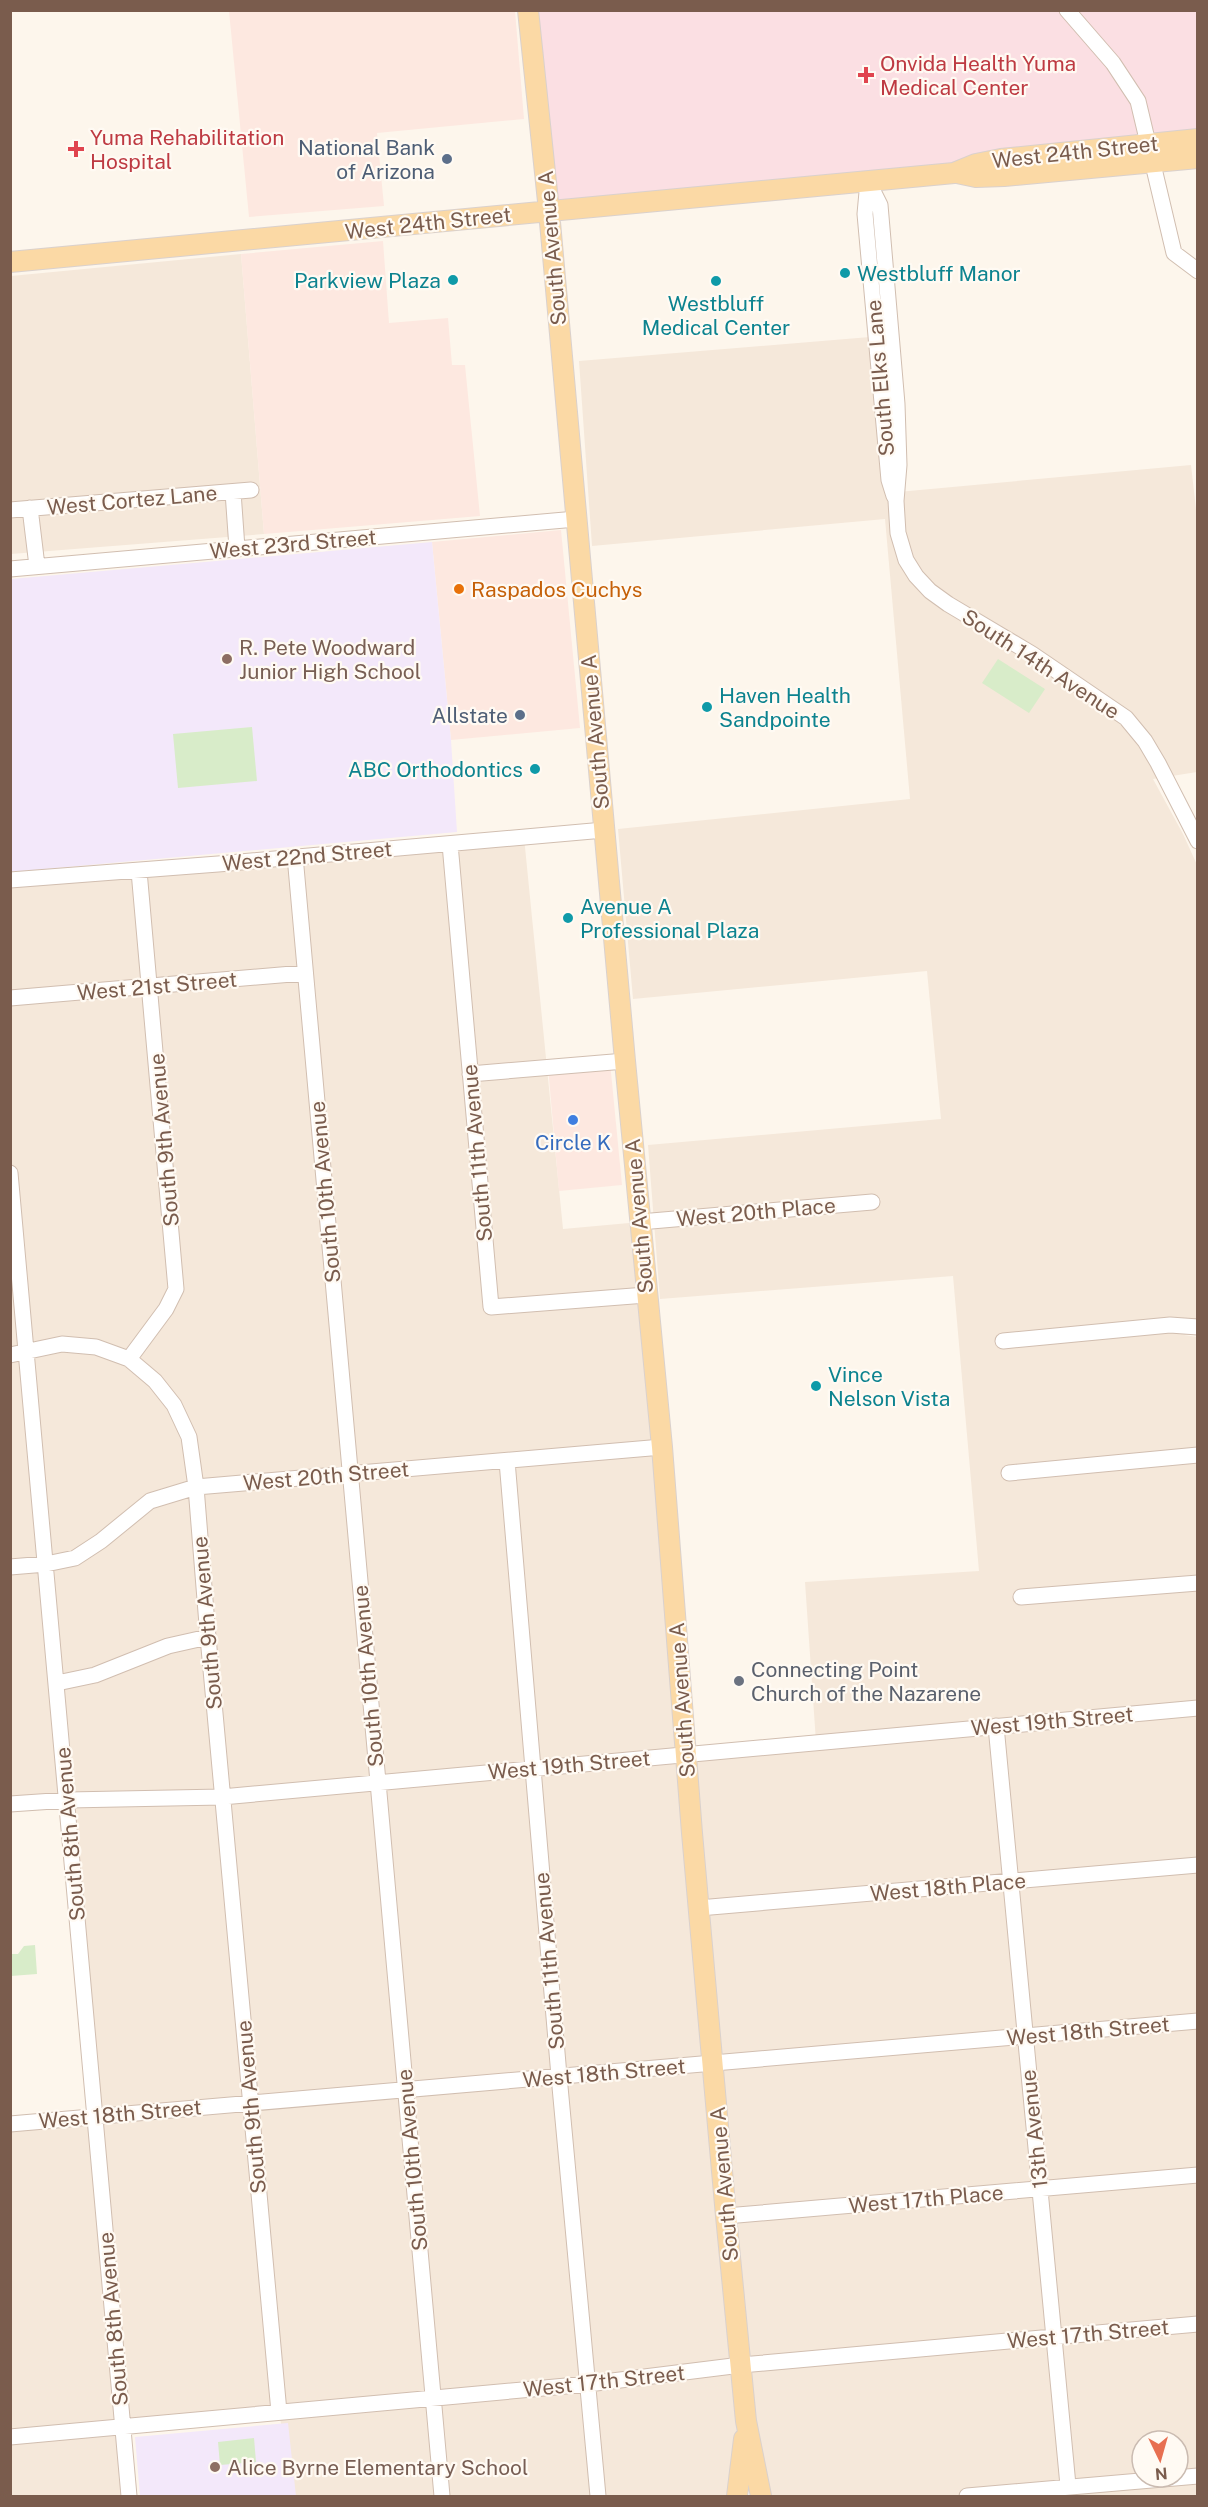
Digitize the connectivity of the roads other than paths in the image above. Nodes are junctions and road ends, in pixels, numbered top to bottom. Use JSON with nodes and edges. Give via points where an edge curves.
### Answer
{"nodes":[{"id":1,"x":528,"y":10,"type":"edge"},
{"id":2,"x":1067,"y":10,"type":"edge"},
{"id":3,"x":1197,"y":139,"type":"edge"},
{"id":4,"x":1149,"y":153,"type":"junction"},
{"id":5,"x":1197,"y":158,"type":"edge"},
{"id":6,"x":868,"y":181,"type":"junction"},
{"id":7,"x":549,"y":211,"type":"junction"},
{"id":8,"x":10,"y":262,"type":"edge"},
{"id":9,"x":1197,"y":271,"type":"edge"},
{"id":10,"x":251,"y":490,"type":"dead end"},
{"id":11,"x":233,"y":492,"type":"junction"},
{"id":12,"x":30,"y":508,"type":"junction"},
{"id":13,"x":10,"y":510,"type":"edge"},
{"id":14,"x":576,"y":519,"type":"junction"},
{"id":15,"x":237,"y":548,"type":"junction"},
{"id":16,"x":906,"y":560,"type":"joint"},
{"id":17,"x":37,"y":566,"type":"junction"},
{"id":18,"x":10,"y":569,"type":"edge"},
{"id":19,"x":1193,"y":820,"type":"edge"},
{"id":20,"x":604,"y":830,"type":"junction"},
{"id":21,"x":1197,"y":841,"type":"edge"},
{"id":22,"x":450,"y":844,"type":"junction"},
{"id":23,"x":295,"y":856,"type":"junction"},
{"id":24,"x":139,"y":871,"type":"junction"},
{"id":25,"x":10,"y":880,"type":"edge"},
{"id":26,"x":304,"y":973,"type":"junction"},
{"id":27,"x":151,"y":987,"type":"junction"},
{"id":28,"x":10,"y":998,"type":"edge"},
{"id":29,"x":625,"y":1060,"type":"junction"},
{"id":30,"x":470,"y":1074,"type":"junction"},
{"id":31,"x":10,"y":1173,"type":"edge"},
{"id":32,"x":11,"y":1192,"type":"edge"},
{"id":33,"x":872,"y":1202,"type":"dead end"},
{"id":34,"x":640,"y":1222,"type":"junction"},
{"id":35,"x":646,"y":1295,"type":"junction"},
{"id":36,"x":1197,"y":1328,"type":"edge"},
{"id":37,"x":1003,"y":1341,"type":"dead end"},
{"id":38,"x":27,"y":1353,"type":"junction"},
{"id":39,"x":10,"y":1355,"type":"edge"},
{"id":40,"x":129,"y":1359,"type":"junction"},
{"id":41,"x":662,"y":1447,"type":"junction"},
{"id":42,"x":1197,"y":1455,"type":"edge"},
{"id":43,"x":507,"y":1461,"type":"junction"},
{"id":44,"x":1009,"y":1473,"type":"dead end"},
{"id":45,"x":351,"y":1474,"type":"junction"},
{"id":46,"x":196,"y":1488,"type":"junction"},
{"id":47,"x":46,"y":1564,"type":"junction"},
{"id":48,"x":10,"y":1568,"type":"edge"},
{"id":49,"x":1197,"y":1583,"type":"edge"},
{"id":50,"x":1021,"y":1597,"type":"dead end"},
{"id":51,"x":208,"y":1637,"type":"junction"},
{"id":52,"x":57,"y":1683,"type":"junction"},
{"id":53,"x":1197,"y":1708,"type":"edge"},
{"id":54,"x":996,"y":1726,"type":"junction"},
{"id":55,"x":686,"y":1754,"type":"junction"},
{"id":56,"x":533,"y":1768,"type":"junction"},
{"id":57,"x":377,"y":1782,"type":"junction"},
{"id":58,"x":222,"y":1797,"type":"junction"},
{"id":59,"x":68,"y":1800,"type":"junction"},
{"id":60,"x":10,"y":1804,"type":"edge"},
{"id":61,"x":1197,"y":1864,"type":"edge"},
{"id":62,"x":1011,"y":1881,"type":"junction"},
{"id":63,"x":699,"y":1908,"type":"junction"},
{"id":64,"x":1197,"y":2021,"type":"edge"},
{"id":65,"x":1025,"y":2037,"type":"junction"},
{"id":66,"x":713,"y":2063,"type":"junction"},
{"id":67,"x":559,"y":2076,"type":"junction"},
{"id":68,"x":406,"y":2088,"type":"junction"},
{"id":69,"x":250,"y":2102,"type":"junction"},
{"id":70,"x":95,"y":2116,"type":"junction"},
{"id":71,"x":10,"y":2124,"type":"edge"},
{"id":72,"x":1197,"y":2175,"type":"edge"},
{"id":73,"x":1040,"y":2189,"type":"junction"},
{"id":74,"x":726,"y":2216,"type":"junction"},
{"id":75,"x":1197,"y":2324,"type":"edge"},
{"id":76,"x":1053,"y":2337,"type":"junction"},
{"id":77,"x":741,"y":2365,"type":"junction"},
{"id":78,"x":588,"y":2384,"type":"junction"},
{"id":79,"x":434,"y":2398,"type":"junction"},
{"id":80,"x":279,"y":2412,"type":"junction"},
{"id":81,"x":746,"y":2421,"type":"junction"},
{"id":82,"x":123,"y":2426,"type":"junction"},
{"id":83,"x":10,"y":2437,"type":"edge"},
{"id":84,"x":1197,"y":2476,"type":"edge"},
{"id":85,"x":1069,"y":2492,"type":"edge"},
{"id":86,"x":129,"y":2496,"type":"edge"},
{"id":87,"x":442,"y":2496,"type":"edge"},
{"id":88,"x":598,"y":2496,"type":"edge"},
{"id":89,"x":737,"y":2496,"type":"edge"},
{"id":90,"x":761,"y":2496,"type":"edge"},
{"id":91,"x":967,"y":2496,"type":"edge"}],
"edges":[{"from":1,"to":7,"type":"main road","name":"South Avenue A"},
{"from":2,"to":4,"type":"street","via":[[1113,63],[1138,101]]},
{"from":3,"to":4,"type":"main road","name":"West 24th Street"},
{"from":4,"to":5,"type":"main road","name":"West 24th Street"},
{"from":4,"to":6,"type":"main road","name":"West 24th Street","via":[[1001,159],[954,173]]},
{"from":4,"to":9,"type":"street","via":[[1174,253]]},
{"from":6,"to":7,"type":"main road","name":"West 24th Street"},
{"from":6,"to":16,"type":"street","name":"South Elks Lane","via":[[880,205],[899,442],[898,533]]},
{"from":7,"to":8,"type":"main road","name":"West 24th Street"},
{"from":7,"to":14,"type":"main road","name":"South Avenue A"},
{"from":10,"to":11,"type":"street","name":"West Cortez Lane"},
{"from":11,"to":12,"type":"street","name":"West Cortez Lane"},
{"from":11,"to":15,"type":"street","name":"West Cortez Lane"},
{"from":12,"to":13,"type":"street","name":"West Cortez Lane"},
{"from":12,"to":17,"type":"street","name":"West Cortez Lane"},
{"from":14,"to":15,"type":"street","name":"West 23rd Street"},
{"from":14,"to":20,"type":"main road","name":"South Avenue A"},
{"from":15,"to":17,"type":"street","name":"West 23rd Street"},
{"from":16,"to":19,"type":"street","name":"South 14th Avenue","via":[[930,591],[948,604],[1032,654],[1126,718],[1145,741]]},
{"from":17,"to":18,"type":"street","name":"West 23rd Street"},
{"from":19,"to":21,"type":"street","name":"South 14th Avenue"},
{"from":20,"to":22,"type":"street","name":"West 22nd Street"},
{"from":20,"to":29,"type":"main road","name":"South Avenue A"},
{"from":22,"to":23,"type":"street","name":"West 22nd Street"},
{"from":22,"to":30,"type":"street","name":"South 11th Avenue"},
{"from":23,"to":24,"type":"street","name":"West 22nd Street"},
{"from":23,"to":26,"type":"street","name":"South 10th Avenue"},
{"from":24,"to":25,"type":"street","name":"West 22nd Street"},
{"from":24,"to":27,"type":"street","name":"South 9th Avenue"},
{"from":26,"to":27,"type":"street","name":"West 21st Street"},
{"from":26,"to":45,"type":"street","name":"South 10th Avenue"},
{"from":27,"to":28,"type":"street","name":"West 21st Street"},
{"from":27,"to":40,"type":"street","name":"South 9th Avenue","via":[[176,1289]]},
{"from":29,"to":30,"type":"street"},
{"from":29,"to":34,"type":"main road","name":"South Avenue A"},
{"from":30,"to":35,"type":"street","name":"South 11th Avenue","via":[[491,1307]]},
{"from":31,"to":32,"type":"street","name":"South 8th Avenue"},
{"from":32,"to":38,"type":"street","name":"South 8th Avenue"},
{"from":33,"to":34,"type":"street","name":"West 20th Place"},
{"from":34,"to":35,"type":"main road","name":"South Avenue A"},
{"from":35,"to":41,"type":"main road","name":"South Avenue A"},
{"from":36,"to":37,"type":"street","via":[[1170,1325]]},
{"from":38,"to":39,"type":"street"},
{"from":38,"to":40,"type":"street","via":[[62,1344],[96,1347]]},
{"from":38,"to":47,"type":"street","name":"South 8th Avenue"},
{"from":40,"to":46,"type":"street","name":"South 9th Avenue","via":[[155,1381],[174,1405],[189,1437]]},
{"from":41,"to":43,"type":"street","name":"West 20th Street"},
{"from":41,"to":55,"type":"main road","name":"South Avenue A"},
{"from":42,"to":44,"type":"street"},
{"from":43,"to":45,"type":"street","name":"West 20th Street"},
{"from":43,"to":56,"type":"street","name":"South 11th Avenue"},
{"from":45,"to":46,"type":"street","name":"West 20th Street"},
{"from":45,"to":57,"type":"street","name":"South 10th Avenue"},
{"from":46,"to":47,"type":"street","name":"West 20th Street","via":[[150,1501],[75,1558]]},
{"from":46,"to":51,"type":"street","name":"South 9th Avenue"},
{"from":47,"to":48,"type":"street","name":"West 20th Street"},
{"from":47,"to":52,"type":"street","name":"South 8th Avenue"},
{"from":49,"to":50,"type":"street"},
{"from":51,"to":52,"type":"street","via":[[168,1646],[95,1675]]},
{"from":51,"to":58,"type":"street","name":"South 9th Avenue"},
{"from":52,"to":59,"type":"street","name":"South 8th Avenue"},
{"from":53,"to":54,"type":"street","name":"West 19th Street"},
{"from":54,"to":55,"type":"street","name":"West 19th Street"},
{"from":54,"to":62,"type":"street","name":"13th Avenue"},
{"from":55,"to":56,"type":"street","name":"West 19th Street"},
{"from":55,"to":63,"type":"main road","name":"South Avenue A"},
{"from":56,"to":57,"type":"street","name":"West 19th Street"},
{"from":56,"to":67,"type":"street","name":"South 11th Avenue"},
{"from":57,"to":58,"type":"street","name":"West 19th Street"},
{"from":57,"to":68,"type":"street","name":"South 10th Avenue"},
{"from":58,"to":59,"type":"street","name":"West 19th Street"},
{"from":58,"to":69,"type":"street","name":"South 9th Avenue"},
{"from":59,"to":60,"type":"street","name":"West 19th Street"},
{"from":59,"to":70,"type":"street","name":"South 8th Avenue"},
{"from":61,"to":62,"type":"street","name":"West 18th Place"},
{"from":62,"to":63,"type":"street","name":"West 18th Place"},
{"from":62,"to":65,"type":"street","name":"13th Avenue"},
{"from":63,"to":66,"type":"main road","name":"South Avenue A"},
{"from":64,"to":65,"type":"street","name":"West 18th Street"},
{"from":65,"to":66,"type":"street","name":"West 18th Street"},
{"from":65,"to":73,"type":"street","name":"13th Avenue"},
{"from":66,"to":67,"type":"street","name":"West 18th Street"},
{"from":66,"to":74,"type":"main road","name":"South Avenue A"},
{"from":67,"to":68,"type":"street","name":"West 18th Street"},
{"from":67,"to":78,"type":"street","name":"South 11th Avenue"},
{"from":68,"to":69,"type":"street","name":"West 18th Street"},
{"from":68,"to":79,"type":"street","name":"South 10th Avenue"},
{"from":69,"to":70,"type":"street","name":"West 18th Street"},
{"from":69,"to":80,"type":"street","name":"South 9th Avenue"},
{"from":70,"to":71,"type":"street","name":"West 18th Street"},
{"from":70,"to":82,"type":"street","name":"South 8th Avenue"},
{"from":72,"to":73,"type":"street","name":"West 17th Place"},
{"from":73,"to":74,"type":"street","name":"West 17th Place"},
{"from":73,"to":76,"type":"street","name":"13th Avenue"},
{"from":74,"to":77,"type":"main road","name":"South Avenue A"},
{"from":75,"to":76,"type":"street","name":"West 17th Street"},
{"from":76,"to":77,"type":"street","name":"West 17th Street"},
{"from":76,"to":85,"type":"street","name":"13th Avenue"},
{"from":77,"to":78,"type":"street","name":"West 17th Street"},
{"from":77,"to":81,"type":"main road","name":"South Avenue A"},
{"from":78,"to":79,"type":"street","name":"West 17th Street"},
{"from":78,"to":88,"type":"street","name":"South 11th Avenue"},
{"from":79,"to":80,"type":"street","name":"West 17th Street"},
{"from":79,"to":87,"type":"street","name":"South 10th Avenue"},
{"from":80,"to":82,"type":"street","name":"West 17th Street"},
{"from":81,"to":89,"type":"main road","name":"South Avenue A"},
{"from":81,"to":90,"type":"main road","name":"South Avenue A"},
{"from":82,"to":83,"type":"street","name":"West 17th Street"},
{"from":82,"to":86,"type":"street","name":"South 8th Avenue"},
{"from":84,"to":85,"type":"street"},
{"from":85,"to":91,"type":"street"}]}
